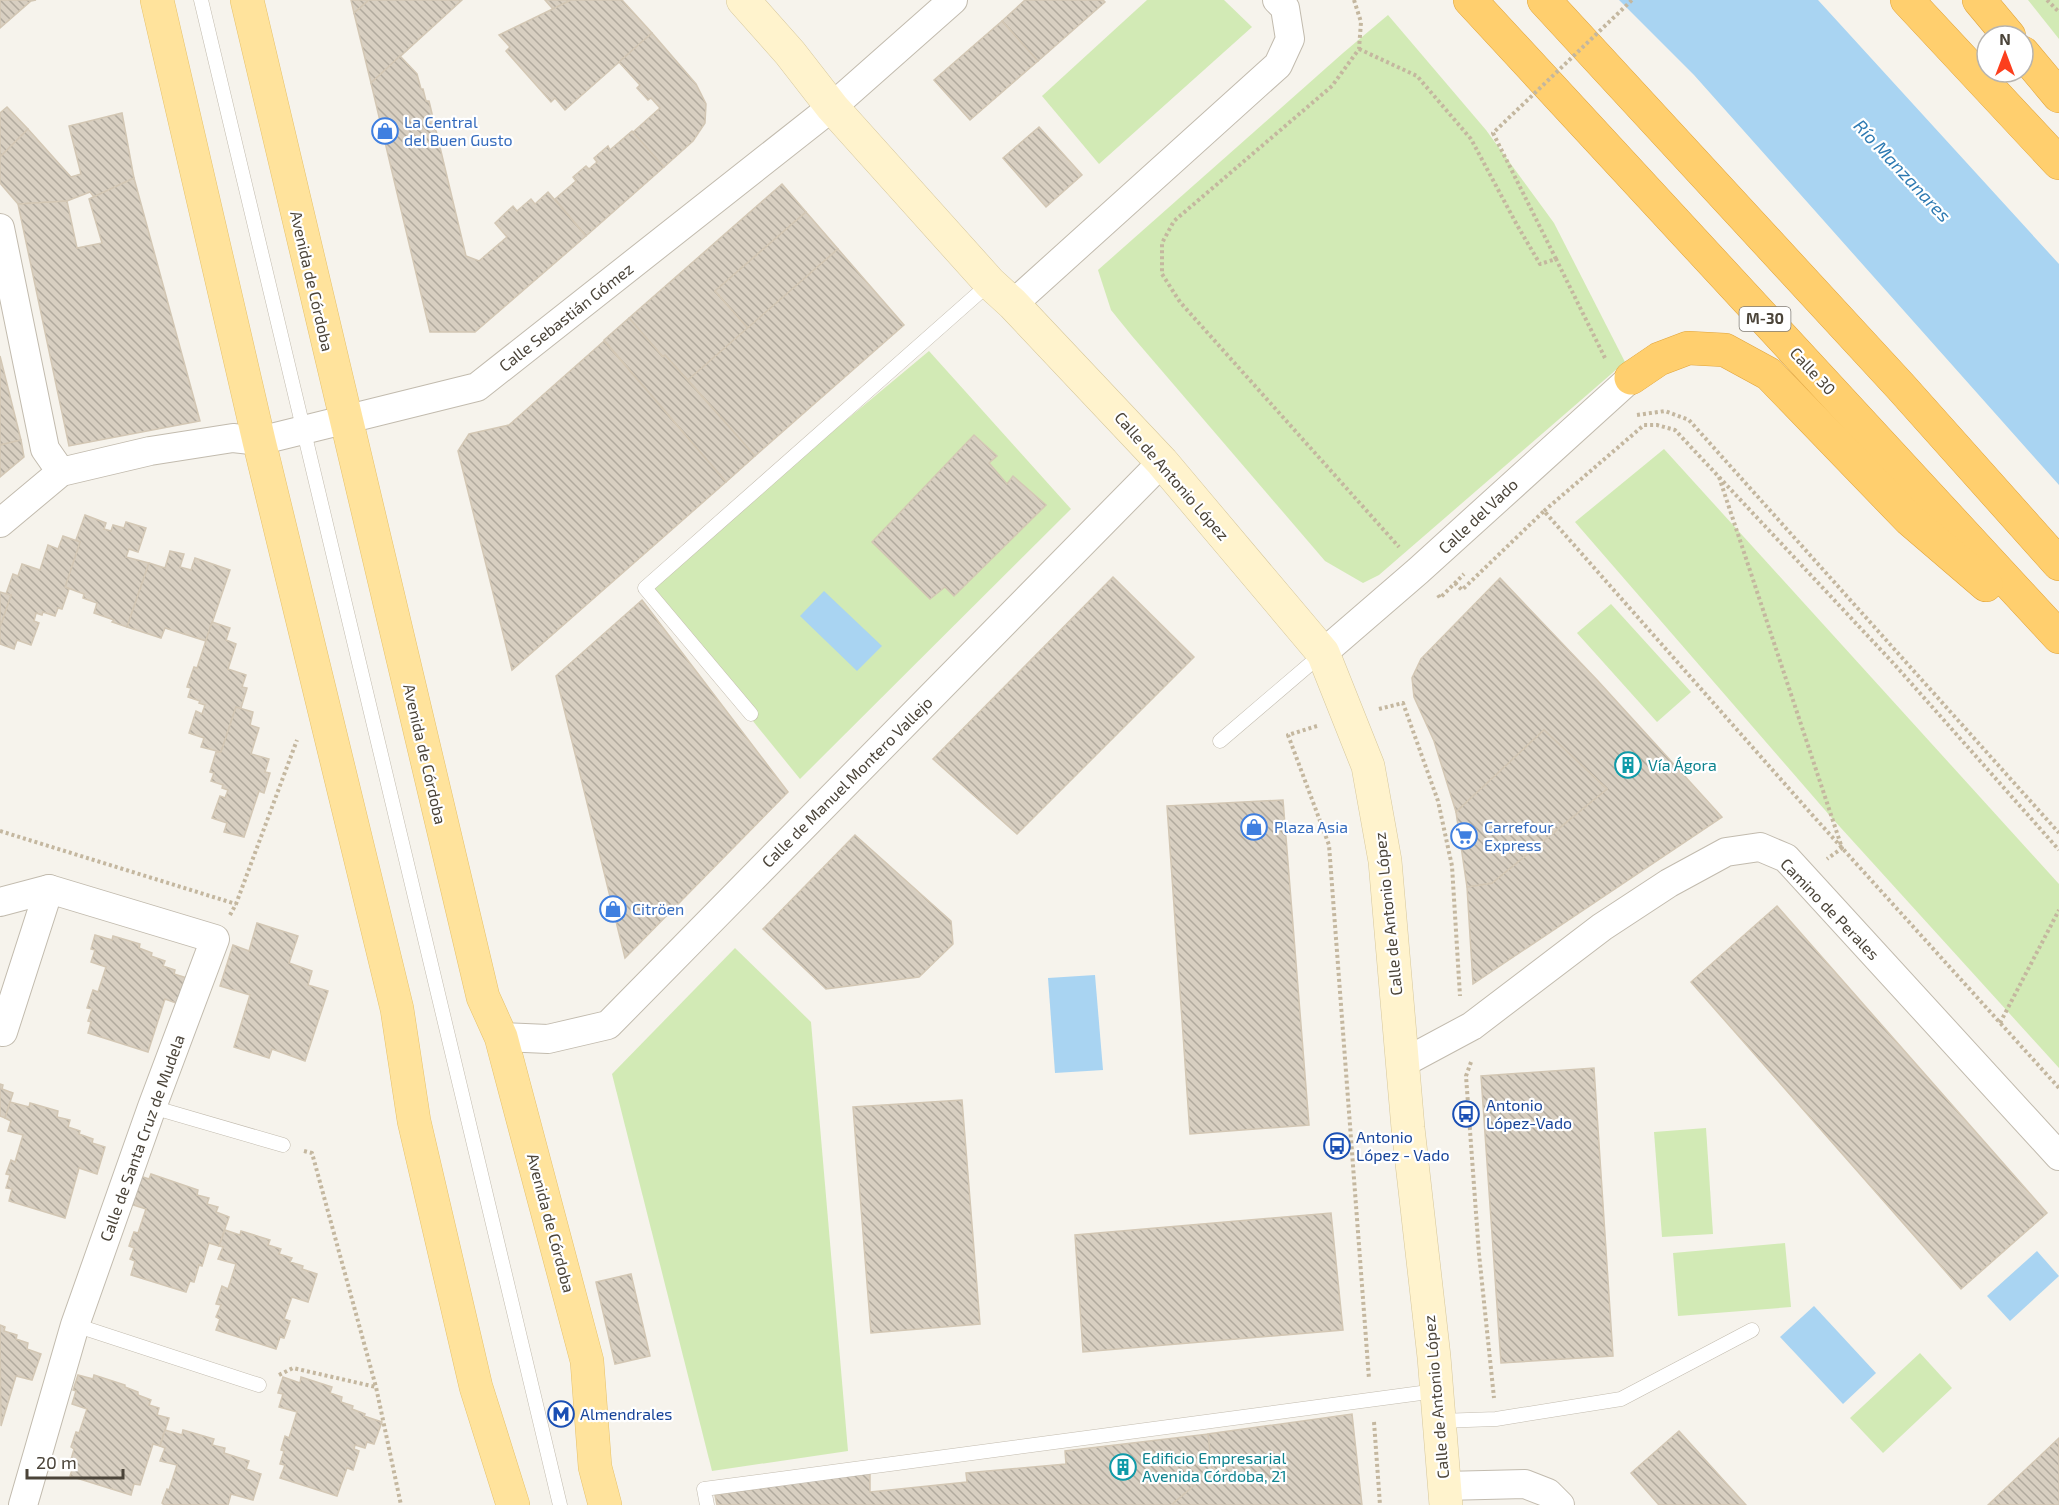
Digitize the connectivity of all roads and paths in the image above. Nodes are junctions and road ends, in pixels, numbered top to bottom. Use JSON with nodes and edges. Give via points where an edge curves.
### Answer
{"nodes":[{"id":1,"x":157,"y":0,"type":"edge"},
{"id":2,"x":201,"y":0,"type":"edge"},
{"id":3,"x":247,"y":0,"type":"edge"},
{"id":4,"x":743,"y":0,"type":"edge"},
{"id":5,"x":953,"y":0,"type":"edge"},
{"id":6,"x":1277,"y":0,"type":"edge"},
{"id":7,"x":1470,"y":0,"type":"edge"},
{"id":8,"x":1544,"y":0,"type":"edge"},
{"id":9,"x":1632,"y":0,"type":"edge"},
{"id":10,"x":1907,"y":0,"type":"edge"},
{"id":11,"x":1979,"y":0,"type":"edge"},
{"id":12,"x":2047,"y":0,"type":"edge"},
{"id":13,"x":2059,"y":12,"type":"edge"},
{"id":14,"x":1999,"y":24,"type":"edge"},
{"id":15,"x":1359,"y":49,"type":"dead end"},
{"id":16,"x":2035,"y":67,"type":"edge"},
{"id":17,"x":2059,"y":96,"type":"edge"},
{"id":18,"x":832,"y":107,"type":"junction"},
{"id":19,"x":2059,"y":163,"type":"edge"},
{"id":20,"x":0,"y":228,"type":"edge"},
{"id":21,"x":1556,"y":259,"type":"junction"},
{"id":22,"x":1002,"y":293,"type":"junction"},
{"id":23,"x":1606,"y":359,"type":"dead end"},
{"id":24,"x":1631,"y":378,"type":"joint"},
{"id":25,"x":345,"y":421,"type":"junction"},
{"id":26,"x":304,"y":431,"type":"junction"},
{"id":27,"x":259,"y":441,"type":"junction"},
{"id":28,"x":1162,"y":462,"type":"junction"},
{"id":29,"x":61,"y":472,"type":"junction"},
{"id":30,"x":1718,"y":474,"type":"junction"},
{"id":31,"x":1544,"y":511,"type":"junction"},
{"id":32,"x":0,"y":523,"type":"edge"},
{"id":33,"x":1432,"y":558,"type":"junction"},
{"id":34,"x":2059,"y":564,"type":"edge"},
{"id":35,"x":2059,"y":637,"type":"edge"},
{"id":36,"x":2059,"y":648,"type":"edge"},
{"id":37,"x":1323,"y":653,"type":"junction"},
{"id":38,"x":751,"y":714,"type":"dead end"},
{"id":39,"x":299,"y":734,"type":"dead end"},
{"id":40,"x":1288,"y":735,"type":"dead end"},
{"id":41,"x":1220,"y":741,"type":"dead end"},
{"id":42,"x":0,"y":831,"type":"edge"},
{"id":43,"x":1842,"y":848,"type":"junction"},
{"id":44,"x":2059,"y":850,"type":"edge"},
{"id":45,"x":49,"y":889,"type":"junction"},
{"id":46,"x":0,"y":902,"type":"edge"},
{"id":47,"x":2059,"y":910,"type":"edge"},
{"id":48,"x":2000,"y":1023,"type":"junction"},
{"id":49,"x":3,"y":1032,"type":"dead end"},
{"id":50,"x":501,"y":1037,"type":"junction"},
{"id":51,"x":1403,"y":1063,"type":"junction"},
{"id":52,"x":2059,"y":1088,"type":"edge"},
{"id":53,"x":152,"y":1107,"type":"junction"},
{"id":54,"x":283,"y":1145,"type":"joint"},
{"id":55,"x":2059,"y":1156,"type":"edge"},
{"id":56,"x":75,"y":1325,"type":"junction"},
{"id":57,"x":1752,"y":1330,"type":"dead end"},
{"id":58,"x":259,"y":1385,"type":"joint"},
{"id":59,"x":376,"y":1387,"type":"junction"},
{"id":60,"x":1372,"y":1399,"type":"junction"},
{"id":61,"x":1437,"y":1406,"type":"junction"},
{"id":62,"x":1445,"y":1496,"type":"edge"},
{"id":63,"x":23,"y":1505,"type":"edge"},
{"id":64,"x":401,"y":1505,"type":"edge"},
{"id":65,"x":513,"y":1505,"type":"edge"},
{"id":66,"x":560,"y":1505,"type":"edge"},
{"id":67,"x":604,"y":1505,"type":"edge"},
{"id":68,"x":707,"y":1505,"type":"edge"},
{"id":69,"x":1380,"y":1505,"type":"edge"},
{"id":70,"x":1560,"y":1505,"type":"edge"}],
"edges":[{"from":1,"to":27,"type":"main road"},
{"from":2,"to":26,"type":"lane"},
{"from":3,"to":25,"type":"main road","name":"Avenida de Córdoba"},
{"from":4,"to":18,"type":"street","name":"Calle de Antonio López"},
{"from":5,"to":18,"type":"street"},
{"from":6,"to":22,"type":"street","via":[[1285,8],[1290,39],[1278,65]]},
{"from":7,"to":35,"type":"highway","name":"Calle 30","number":"M-30"},
{"from":8,"to":34,"type":"highway"},
{"from":9,"to":21,"type":"path","bridge":true,"via":[[1493,133]]},
{"from":10,"to":19,"type":"highway"},
{"from":11,"to":14,"type":"highway"},
{"from":12,"to":13,"type":"path"},
{"from":15,"to":21,"type":"path","via":[[1417,76],[1471,139],[1540,264]]},
{"from":16,"to":17,"type":"highway"},
{"from":18,"to":22,"type":"street","name":"Calle de Antonio López"},
{"from":18,"to":25,"type":"street","name":"Calle Sebastián Gómez","via":[[477,387]]},
{"from":20,"to":29,"type":"street","via":[[45,449]]},
{"from":21,"to":23,"type":"path"},
{"from":22,"to":28,"type":"street","name":"Calle de Antonio López"},
{"from":22,"to":38,"type":"lane","via":[[645,588]]},
{"from":24,"to":33,"type":"street","name":"Calle del Vado"},
{"from":24,"to":36,"type":"highway","via":[[1688,348],[1725,350],[1769,374],[1909,519]]},
{"from":25,"to":26,"type":"street","name":"Calle Sebastián Gómez"},
{"from":25,"to":50,"type":"main road","name":"Avenida de Córdoba","via":[[483,997]]},
{"from":26,"to":27,"type":"street","name":"Calle Sebastián Gómez"},
{"from":26,"to":66,"type":"lane"},
{"from":27,"to":29,"type":"street","name":"Calle Sebastián Gómez","via":[[233,438],[150,451]]},
{"from":27,"to":65,"type":"main road","via":[[397,1009],[414,1121],[476,1387]]},
{"from":28,"to":37,"type":"street","name":"Calle de Antonio López"},
{"from":28,"to":50,"type":"street","name":"Calle de Manuel Montero Vallejo","via":[[608,1025],[548,1039]]},
{"from":29,"to":32,"type":"street"},
{"from":30,"to":31,"type":"path","via":[[1675,430],[1644,425]]},
{"from":30,"to":43,"type":"path"},
{"from":30,"to":44,"type":"path"},
{"from":31,"to":33,"type":"path","via":[[1462,590]]},
{"from":31,"to":43,"type":"path"},
{"from":33,"to":37,"type":"street","name":"Calle del Vado"},
{"from":37,"to":41,"type":"lane"},
{"from":37,"to":51,"type":"street","name":"Calle de Antonio López","via":[[1368,766],[1386,861]]},
{"from":39,"to":42,"type":"path","via":[[236,904]]},
{"from":40,"to":60,"type":"path","via":[[1329,845]]},
{"from":43,"to":48,"type":"path"},
{"from":45,"to":46,"type":"street"},
{"from":45,"to":49,"type":"street"},
{"from":45,"to":53,"type":"street","name":"Calle de Santa Cruz de Mudela","via":[[215,939]]},
{"from":47,"to":48,"type":"path"},
{"from":48,"to":52,"type":"path"},
{"from":50,"to":67,"type":"main road","name":"Avenida de Córdoba","via":[[587,1361],[595,1467]]},
{"from":51,"to":55,"type":"street","name":"Camino de Perales","via":[[1472,1026],[1602,927],[1669,883],[1726,852],[1760,847],[1786,858]]},
{"from":51,"to":61,"type":"street","name":"Calle de Antonio López"},
{"from":53,"to":54,"type":"lane"},
{"from":53,"to":56,"type":"street","name":"Calle de Santa Cruz de Mudela"},
{"from":54,"to":59,"type":"path","via":[[312,1153]]},
{"from":56,"to":58,"type":"lane"},
{"from":56,"to":63,"type":"street","name":"Calle de Santa Cruz de Mudela"},
{"from":57,"to":61,"type":"lane","via":[[1621,1399],[1508,1418]]},
{"from":58,"to":59,"type":"path","via":[[293,1368]]},
{"from":59,"to":64,"type":"path"},
{"from":60,"to":61,"type":"lane"},
{"from":60,"to":68,"type":"lane","via":[[704,1489]]},
{"from":60,"to":69,"type":"path"},
{"from":61,"to":62,"type":"street","name":"Calle de Antonio López"},
{"from":62,"to":70,"type":"street","via":[[1525,1484],[1548,1493]]}]}
